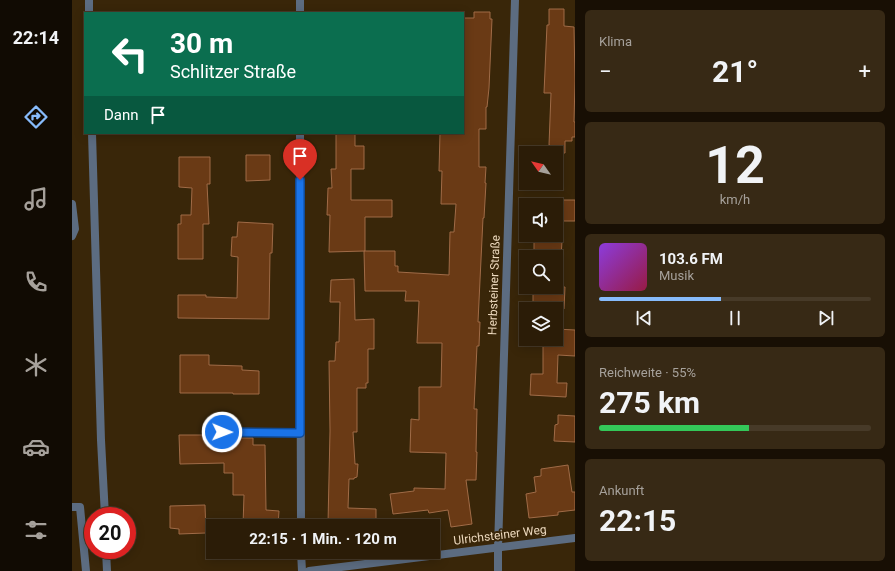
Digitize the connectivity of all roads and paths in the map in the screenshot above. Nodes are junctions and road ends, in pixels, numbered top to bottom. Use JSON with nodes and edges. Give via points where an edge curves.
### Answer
{"nodes":[{"id":1,"x":89,"y":0,"type":"edge"},
{"id":2,"x":300,"y":0,"type":"edge"},
{"id":3,"x":515,"y":0,"type":"edge"},
{"id":4,"x":90,"y":12,"type":"edge"},
{"id":5,"x":300,"y":12,"type":"edge"},
{"id":6,"x":92,"y":134,"type":"edge"},
{"id":7,"x":300,"y":134,"type":"edge"},
{"id":8,"x":72,"y":204,"type":"edge"},
{"id":9,"x":72,"y":236,"type":"edge"},
{"id":10,"x":207,"y":432,"type":"dead end"},
{"id":11,"x":300,"y":433,"type":"junction"},
{"id":12,"x":72,"y":507,"type":"edge"},
{"id":13,"x":104,"y":507,"type":"edge"},
{"id":14,"x":301,"y":519,"type":"edge"},
{"id":15,"x":575,"y":538,"type":"edge"},
{"id":16,"x":498,"y":548,"type":"junction"},
{"id":17,"x":107,"y":559,"type":"edge"},
{"id":18,"x":302,"y":559,"type":"edge"},
{"id":19,"x":86,"y":571,"type":"edge"},
{"id":20,"x":108,"y":571,"type":"edge"},
{"id":21,"x":302,"y":571,"type":"edge"},
{"id":22,"x":309,"y":571,"type":"edge"},
{"id":23,"x":498,"y":571,"type":"edge"}],
"edges":[{"from":1,"to":4,"type":"street"},
{"from":2,"to":5,"type":"street"},
{"from":3,"to":16,"type":"street","name":"Herbsteiner Straße"},
{"from":6,"to":13,"type":"street"},
{"from":7,"to":11,"type":"street"},
{"from":8,"to":9,"type":"street","via":[[75,229]]},
{"from":10,"to":11,"type":"street"},
{"from":11,"to":14,"type":"street"},
{"from":12,"to":19,"type":"street","via":[[80,507]]},
{"from":15,"to":16,"type":"street","name":"Ulrichsteiner Weg"},
{"from":16,"to":22,"type":"street","name":"Ulrichsteiner Weg"},
{"from":16,"to":23,"type":"street","name":"Herbsteiner Straße"},
{"from":17,"to":20,"type":"street"},
{"from":18,"to":21,"type":"street"}]}
